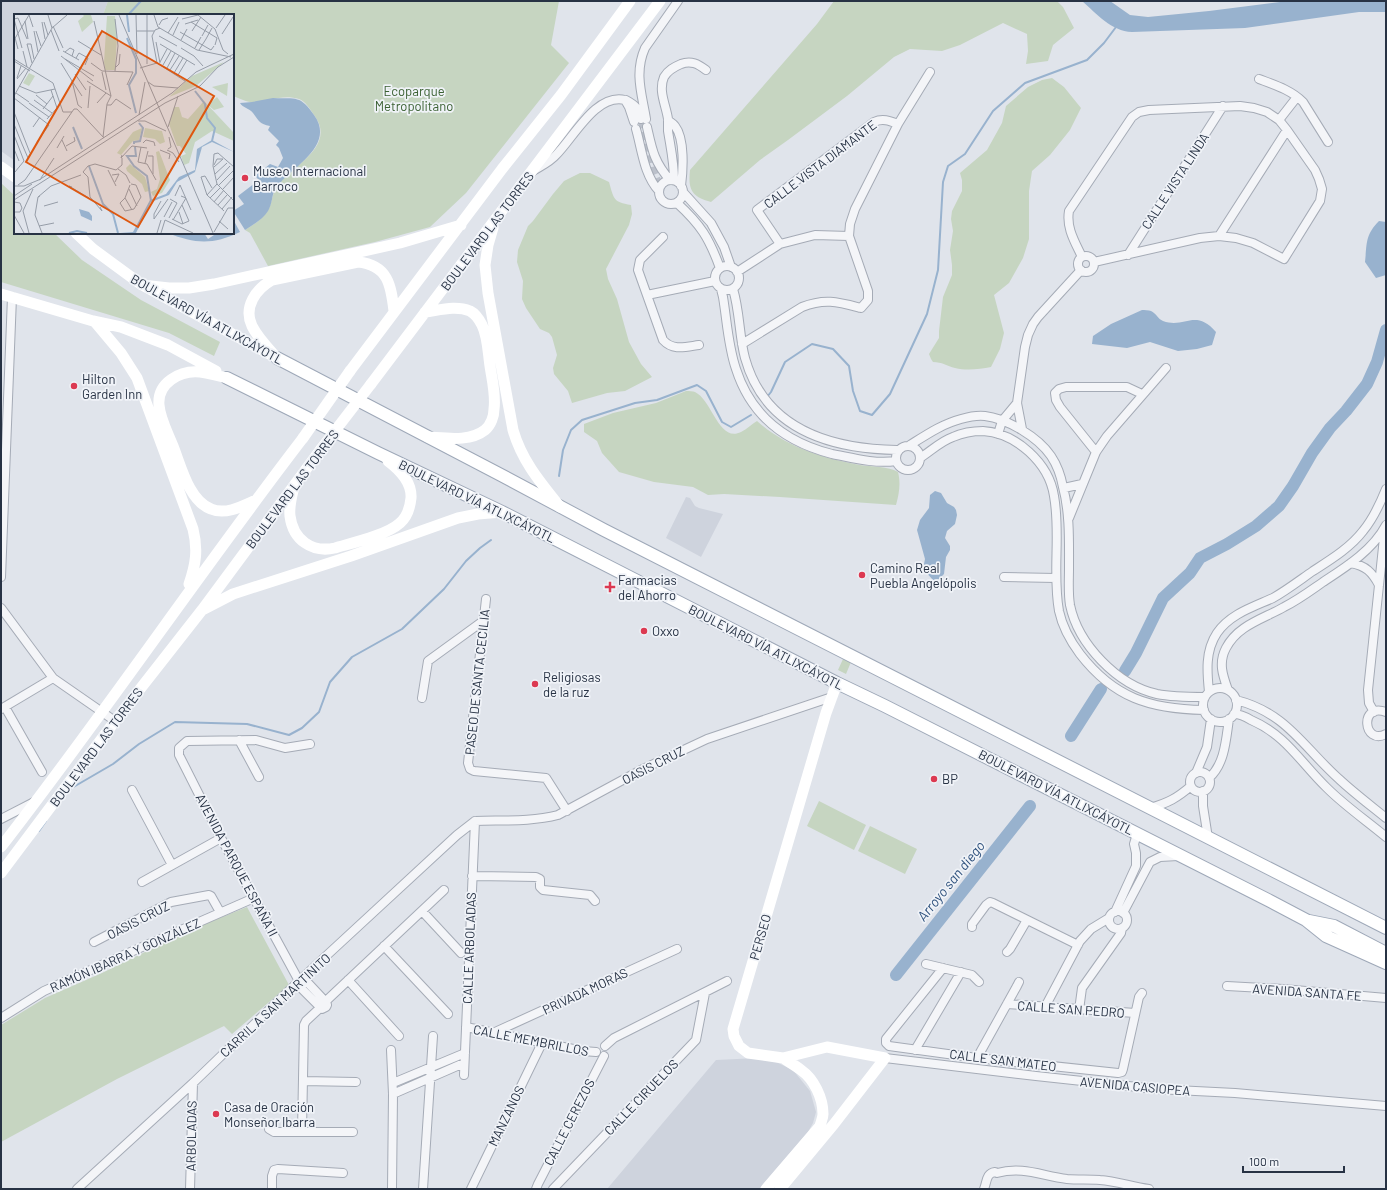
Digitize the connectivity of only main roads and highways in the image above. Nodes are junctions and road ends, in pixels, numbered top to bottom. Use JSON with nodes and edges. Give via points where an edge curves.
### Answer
{"nodes":[{"id":1,"x":630,"y":1,"type":"edge"},
{"id":2,"x":660,"y":1,"type":"edge"},
{"id":3,"x":1,"y":167,"type":"edge"},
{"id":4,"x":14,"y":176,"type":"edge"},
{"id":5,"x":494,"y":222,"type":"junction"},
{"id":6,"x":461,"y":225,"type":"junction"},
{"id":7,"x":77,"y":234,"type":"edge"},
{"id":8,"x":142,"y":285,"type":"junction"},
{"id":9,"x":1,"y":294,"type":"edge"},
{"id":10,"x":394,"y":311,"type":"junction"},
{"id":11,"x":425,"y":312,"type":"junction"},
{"id":12,"x":95,"y":322,"type":"junction"},
{"id":13,"x":277,"y":358,"type":"junction"},
{"id":14,"x":227,"y":378,"type":"junction"},
{"id":15,"x":428,"y":437,"type":"junction"},
{"id":16,"x":378,"y":453,"type":"junction"},
{"id":17,"x":293,"y":488,"type":"junction"},
{"id":18,"x":255,"y":500,"type":"junction"},
{"id":19,"x":561,"y":507,"type":"junction"},
{"id":20,"x":502,"y":512,"type":"junction"},
{"id":21,"x":185,"y":595,"type":"junction"},
{"id":22,"x":202,"y":610,"type":"junction"},
{"id":23,"x":836,"y":683,"type":"junction"},
{"id":24,"x":1,"y":847,"type":"edge"},
{"id":25,"x":1,"y":873,"type":"edge"},
{"id":26,"x":1329,"y":899,"type":"junction"},
{"id":27,"x":1386,"y":919,"type":"edge"},
{"id":28,"x":1306,"y":920,"type":"junction"},
{"id":29,"x":1386,"y":928,"type":"edge"},
{"id":30,"x":1386,"y":952,"type":"edge"},
{"id":31,"x":1386,"y":964,"type":"edge"},
{"id":32,"x":783,"y":1058,"type":"junction"},
{"id":33,"x":766,"y":1189,"type":"edge"},
{"id":34,"x":780,"y":1189,"type":"edge"}],
"edges":[{"from":1,"to":6,"type":"main road","name":"BOULEVARD LAS TORRES"},
{"from":2,"to":5,"type":"main road","name":"BOULEVARD LAS TORRES"},
{"from":3,"to":4,"type":"main road"},
{"from":5,"to":11,"type":"main road","name":"BOULEVARD LAS TORRES"},
{"from":5,"to":19,"type":"main road","via":[[485,265],[513,430],[517,445],[529,468]]},
{"from":6,"to":8,"type":"main road","via":[[400,243],[214,284],[189,288]]},
{"from":6,"to":10,"type":"main road","name":"BOULEVARD LAS TORRES"},
{"from":7,"to":8,"type":"main road","name":"BOULEVARD VÍA ATLIXCÁYOTL"},
{"from":8,"to":13,"type":"main road","name":"BOULEVARD VÍA ATLIXCÁYOTL"},
{"from":9,"to":12,"type":"main road","name":"BOULEVARD VÍA ATLIXCÁYOTL"},
{"from":10,"to":13,"type":"main road","via":[[387,278],[378,268],[368,263],[358,262],[272,280],[263,285],[252,298],[249,315],[254,329]]},
{"from":10,"to":18,"type":"main road","name":"BOULEVARD LAS TORRES","bridge":true},
{"from":11,"to":15,"type":"main road","via":[[447,308],[462,309],[478,317],[485,333],[495,400],[492,421],[478,434],[462,438]]},
{"from":11,"to":17,"type":"main road","name":"BOULEVARD LAS TORRES","bridge":true},
{"from":12,"to":14,"type":"main road","name":"BOULEVARD VÍA ATLIXCÁYOTL","via":[[121,327],[168,344]]},
{"from":12,"to":21,"type":"main road","via":[[121,353],[137,378],[193,529],[197,552],[195,567]]},
{"from":13,"to":15,"type":"main road","name":"BOULEVARD VÍA ATLIXCÁYOTL"},
{"from":14,"to":16,"type":"main road","name":"BOULEVARD VÍA ATLIXCÁYOTL"},
{"from":14,"to":18,"type":"main road","via":[[200,372],[185,373],[172,379],[161,390],[160,412],[189,487],[197,500],[217,511],[233,509]]},
{"from":15,"to":19,"type":"main road","name":"BOULEVARD VÍA ATLIXCÁYOTL"},
{"from":16,"to":17,"type":"main road","via":[[401,472],[410,488],[411,496],[405,518],[386,531],[327,550],[313,548],[300,538],[292,523],[290,509]]},
{"from":16,"to":20,"type":"main road","name":"BOULEVARD VÍA ATLIXCÁYOTL"},
{"from":17,"to":22,"type":"main road","name":"BOULEVARD LAS TORRES"},
{"from":18,"to":21,"type":"main road","name":"BOULEVARD LAS TORRES"},
{"from":19,"to":26,"type":"main road","name":"BOULEVARD VÍA ATLIXCÁYOTL"},
{"from":20,"to":22,"type":"main road","via":[[458,518],[352,556],[233,594]]},
{"from":20,"to":23,"type":"main road","name":"BOULEVARD VÍA ATLIXCÁYOTL"},
{"from":21,"to":24,"type":"main road","name":"BOULEVARD LAS TORRES","via":[[103,711]]},
{"from":22,"to":25,"type":"main road","name":"BOULEVARD LAS TORRES"},
{"from":23,"to":28,"type":"main road","name":"BOULEVARD VÍA ATLIXCÁYOTL"},
{"from":23,"to":32,"type":"main road","name":"PERSEO","via":[[733,1029],[739,1046],[748,1053]]},
{"from":26,"to":27,"type":"main road","name":"BOULEVARD VÍA ATLIXCÁYOTL","via":[[1357,904]]},
{"from":26,"to":29,"type":"main road","name":"BOULEVARD VÍA ATLIXCÁYOTL"},
{"from":28,"to":30,"type":"main road","name":"BOULEVARD VÍA ATLIXCÁYOTL","via":[[1334,926]]},
{"from":28,"to":31,"type":"main road","name":"BOULEVARD VÍA ATLIXCÁYOTL","via":[[1326,936]]},
{"from":32,"to":33,"type":"main road","via":[[802,1070],[809,1078],[821,1101],[823,1115],[820,1126]]},
{"from":32,"to":34,"type":"main road","name":"PERSEO","via":[[827,1047],[885,1058]]}]}
